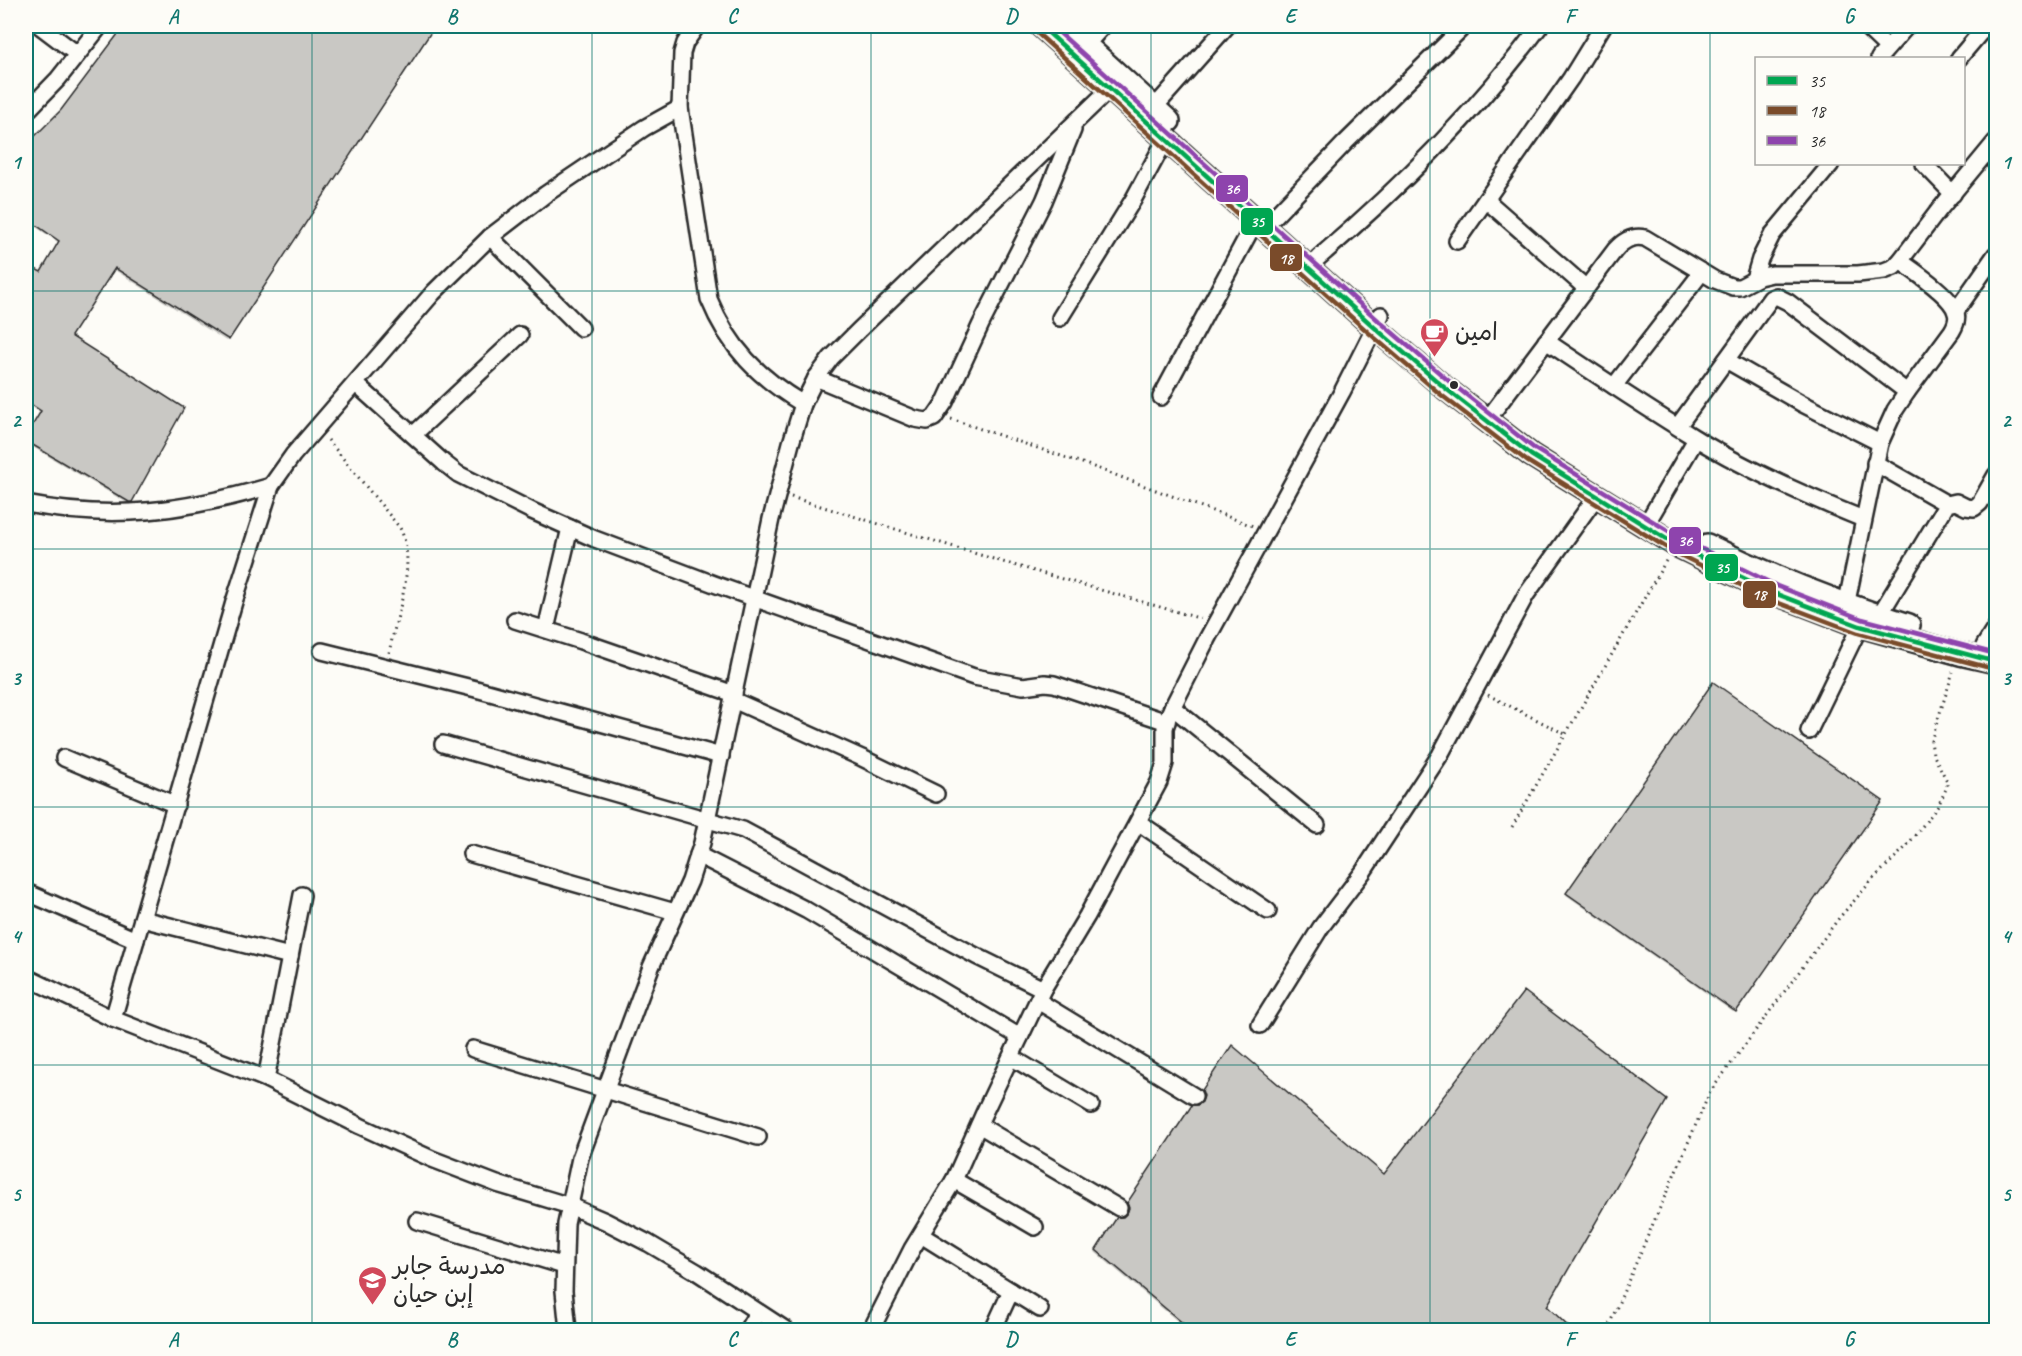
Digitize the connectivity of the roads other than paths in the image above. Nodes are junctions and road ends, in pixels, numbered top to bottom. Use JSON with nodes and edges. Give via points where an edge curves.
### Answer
{"nodes":[{"id":1,"x":40,"y":26,"type":"edge"},
{"id":2,"x":100,"y":26,"type":"edge"},
{"id":3,"x":697,"y":26,"type":"edge"},
{"id":4,"x":1041,"y":26,"type":"edge"},
{"id":5,"x":1065,"y":26,"type":"edge"},
{"id":6,"x":1103,"y":26,"type":"edge"},
{"id":7,"x":1227,"y":26,"type":"edge"},
{"id":8,"x":1464,"y":26,"type":"edge"},
{"id":9,"x":1540,"y":26,"type":"edge"},
{"id":10,"x":1603,"y":26,"type":"edge"},
{"id":11,"x":1865,"y":26,"type":"edge"},
{"id":12,"x":1907,"y":26,"type":"edge"},
{"id":13,"x":1986,"y":26,"type":"edge"},
{"id":14,"x":1086,"y":45,"type":"junction"},
{"id":15,"x":1883,"y":53,"type":"edge"},
{"id":16,"x":76,"y":54,"type":"junction"},
{"id":17,"x":1960,"y":57,"type":"edge"},
{"id":18,"x":1116,"y":83,"type":"junction"},
{"id":19,"x":29,"y":102,"type":"edge"},
{"id":20,"x":680,"y":108,"type":"junction"},
{"id":21,"x":1154,"y":108,"type":"junction"},
{"id":22,"x":1076,"y":123,"type":"junction"},
{"id":23,"x":1166,"y":139,"type":"junction"},
{"id":24,"x":1996,"y":141,"type":"edge"},
{"id":25,"x":1830,"y":165,"type":"edge"},
{"id":26,"x":1925,"y":165,"type":"edge"},
{"id":27,"x":1953,"y":194,"type":"junction"},
{"id":28,"x":1486,"y":200,"type":"junction"},
{"id":29,"x":1265,"y":219,"type":"junction"},
{"id":30,"x":490,"y":237,"type":"junction"},
{"id":31,"x":1457,"y":241,"type":"dead end"},
{"id":32,"x":1996,"y":254,"type":"edge"},
{"id":33,"x":1318,"y":258,"type":"junction"},
{"id":34,"x":1900,"y":261,"type":"junction"},
{"id":35,"x":1702,"y":272,"type":"junction"},
{"id":36,"x":1754,"y":279,"type":"junction"},
{"id":37,"x":1586,"y":288,"type":"junction"},
{"id":38,"x":1956,"y":311,"type":"junction"},
{"id":39,"x":1060,"y":318,"type":"dead end"},
{"id":40,"x":1378,"y":321,"type":"junction"},
{"id":41,"x":581,"y":328,"type":"dead end"},
{"id":42,"x":519,"y":335,"type":"dead end"},
{"id":43,"x":1546,"y":341,"type":"junction"},
{"id":44,"x":1726,"y":360,"type":"junction"},
{"id":45,"x":816,"y":378,"type":"junction"},
{"id":46,"x":356,"y":384,"type":"junction"},
{"id":47,"x":1614,"y":386,"type":"junction"},
{"id":48,"x":1907,"y":392,"type":"junction"},
{"id":49,"x":1161,"y":397,"type":"dead end"},
{"id":50,"x":803,"y":404,"type":"junction"},
{"id":51,"x":1493,"y":411,"type":"junction"},
{"id":52,"x":1678,"y":426,"type":"junction"},
{"id":53,"x":413,"y":435,"type":"junction"},
{"id":54,"x":1696,"y":439,"type":"junction"},
{"id":55,"x":1880,"y":442,"type":"junction"},
{"id":56,"x":1875,"y":463,"type":"junction"},
{"id":57,"x":1996,"y":475,"type":"edge"},
{"id":58,"x":271,"y":486,"type":"junction"},
{"id":59,"x":1596,"y":497,"type":"junction"},
{"id":60,"x":26,"y":504,"type":"edge"},
{"id":61,"x":1947,"y":504,"type":"junction"},
{"id":62,"x":1651,"y":516,"type":"junction"},
{"id":63,"x":1863,"y":519,"type":"junction"},
{"id":64,"x":570,"y":528,"type":"junction"},
{"id":65,"x":755,"y":598,"type":"junction"},
{"id":66,"x":1846,"y":606,"type":"junction"},
{"id":67,"x":1879,"y":616,"type":"junction"},
{"id":68,"x":514,"y":620,"type":"dead end"},
{"id":69,"x":1860,"y":626,"type":"junction"},
{"id":70,"x":1996,"y":627,"type":"edge"},
{"id":71,"x":546,"y":629,"type":"junction"},
{"id":72,"x":322,"y":651,"type":"dead end"},
{"id":73,"x":1992,"y":652,"type":"edge"},
{"id":74,"x":734,"y":697,"type":"junction"},
{"id":75,"x":1172,"y":707,"type":"junction"},
{"id":76,"x":1167,"y":722,"type":"junction"},
{"id":77,"x":1809,"y":731,"type":"dead end"},
{"id":78,"x":443,"y":744,"type":"dead end"},
{"id":79,"x":721,"y":756,"type":"junction"},
{"id":80,"x":64,"y":758,"type":"dead end"},
{"id":81,"x":936,"y":794,"type":"dead end"},
{"id":82,"x":176,"y":805,"type":"junction"},
{"id":83,"x":708,"y":820,"type":"junction"},
{"id":84,"x":1138,"y":822,"type":"junction"},
{"id":85,"x":1317,"y":825,"type":"dead end"},
{"id":86,"x":471,"y":854,"type":"dead end"},
{"id":87,"x":698,"y":855,"type":"junction"},
{"id":88,"x":26,"y":892,"type":"edge"},
{"id":89,"x":302,"y":895,"type":"dead end"},
{"id":90,"x":1268,"y":911,"type":"dead end"},
{"id":91,"x":675,"y":912,"type":"junction"},
{"id":92,"x":142,"y":919,"type":"junction"},
{"id":93,"x":136,"y":940,"type":"junction"},
{"id":94,"x":290,"y":956,"type":"junction"},
{"id":95,"x":26,"y":977,"type":"edge"},
{"id":96,"x":1040,"y":995,"type":"junction"},
{"id":97,"x":113,"y":1019,"type":"junction"},
{"id":98,"x":1260,"y":1025,"type":"dead end"},
{"id":99,"x":1020,"y":1037,"type":"junction"},
{"id":100,"x":473,"y":1049,"type":"dead end"},
{"id":101,"x":1011,"y":1057,"type":"junction"},
{"id":102,"x":266,"y":1079,"type":"junction"},
{"id":103,"x":605,"y":1089,"type":"junction"},
{"id":104,"x":1194,"y":1096,"type":"dead end"},
{"id":105,"x":1091,"y":1105,"type":"dead end"},
{"id":106,"x":979,"y":1125,"type":"junction"},
{"id":107,"x":758,"y":1137,"type":"dead end"},
{"id":108,"x":954,"y":1180,"type":"junction"},
{"id":109,"x":570,"y":1206,"type":"junction"},
{"id":110,"x":1119,"y":1208,"type":"dead end"},
{"id":111,"x":417,"y":1221,"type":"dead end"},
{"id":112,"x":1035,"y":1227,"type":"dead end"},
{"id":113,"x":921,"y":1235,"type":"junction"},
{"id":114,"x":564,"y":1266,"type":"junction"},
{"id":115,"x":1011,"y":1291,"type":"junction"},
{"id":116,"x":1040,"y":1309,"type":"dead end"},
{"id":117,"x":757,"y":1313,"type":"junction"},
{"id":118,"x":568,"y":1330,"type":"edge"},
{"id":119,"x":747,"y":1330,"type":"edge"},
{"id":120,"x":786,"y":1330,"type":"edge"},
{"id":121,"x":871,"y":1330,"type":"edge"},
{"id":122,"x":993,"y":1330,"type":"edge"}],
"edges":[{"from":1,"to":16,"type":"street"},
{"from":2,"to":16,"type":"street"},
{"from":3,"to":20,"type":"street","via":[[682,53]]},
{"from":4,"to":18,"type":"main road"},
{"from":5,"to":14,"type":"main road"},
{"from":6,"to":14,"type":"street"},
{"from":7,"to":21,"type":"street"},
{"from":8,"to":29,"type":"street"},
{"from":9,"to":33,"type":"street","via":[[1441,144]]},
{"from":10,"to":28,"type":"street"},
{"from":11,"to":15,"type":"street"},
{"from":12,"to":15,"type":"street"},
{"from":13,"to":17,"type":"street"},
{"from":14,"to":18,"type":"main road"},
{"from":16,"to":19,"type":"street","via":[[58,79]]},
{"from":18,"to":21,"type":"main road"},
{"from":18,"to":22,"type":"street"},
{"from":18,"to":23,"type":"main road"},
{"from":20,"to":30,"type":"street","via":[[574,175]]},
{"from":20,"to":50,"type":"street","via":[[709,298],[718,322],[748,362],[777,388]]},
{"from":21,"to":29,"type":"main road"},
{"from":22,"to":45,"type":"street","via":[[859,330]]},
{"from":22,"to":45,"type":"street","via":[[1044,201],[934,418],[915,419]]},
{"from":23,"to":29,"type":"main road"},
{"from":23,"to":39,"type":"street"},
{"from":24,"to":27,"type":"street"},
{"from":25,"to":36,"type":"street","via":[[1772,235]]},
{"from":26,"to":27,"type":"street"},
{"from":27,"to":34,"type":"street"},
{"from":28,"to":31,"type":"street"},
{"from":28,"to":37,"type":"street"},
{"from":29,"to":33,"type":"main road"},
{"from":29,"to":40,"type":"main road"},
{"from":29,"to":49,"type":"street"},
{"from":30,"to":41,"type":"street"},
{"from":30,"to":46,"type":"street","via":[[433,293]]},
{"from":32,"to":38,"type":"street"},
{"from":33,"to":40,"type":"main road"},
{"from":34,"to":36,"type":"street","via":[[1888,270],[1873,273],[1783,274]]},
{"from":34,"to":38,"type":"street","via":[[1946,298]]},
{"from":35,"to":36,"type":"street","via":[[1733,287]]},
{"from":35,"to":37,"type":"street","via":[[1645,238],[1634,237],[1622,242]]},
{"from":35,"to":47,"type":"street"},
{"from":37,"to":43,"type":"street"},
{"from":38,"to":48,"type":"street","via":[[1952,331]]},
{"from":40,"to":51,"type":"main road"},
{"from":40,"to":59,"type":"main road","via":[[1489,423]]},
{"from":40,"to":75,"type":"street"},
{"from":42,"to":53,"type":"street"},
{"from":43,"to":47,"type":"street"},
{"from":43,"to":51,"type":"street"},
{"from":44,"to":48,"type":"street","via":[[1771,298],[1778,296]]},
{"from":44,"to":52,"type":"street"},
{"from":44,"to":55,"type":"street"},
{"from":45,"to":50,"type":"street"},
{"from":46,"to":53,"type":"street"},
{"from":46,"to":58,"type":"street"},
{"from":47,"to":52,"type":"street"},
{"from":48,"to":55,"type":"street"},
{"from":50,"to":65,"type":"street","via":[[778,492]]},
{"from":51,"to":62,"type":"main road"},
{"from":52,"to":54,"type":"street"},
{"from":53,"to":64,"type":"street","via":[[458,474]]},
{"from":54,"to":62,"type":"street"},
{"from":54,"to":63,"type":"street","via":[[1773,480]]},
{"from":55,"to":56,"type":"street"},
{"from":56,"to":61,"type":"street"},
{"from":56,"to":63,"type":"street"},
{"from":57,"to":61,"type":"street","via":[[1974,508],[1956,501]]},
{"from":58,"to":60,"type":"street","via":[[198,505],[152,511],[108,514]]},
{"from":58,"to":82,"type":"street"},
{"from":59,"to":69,"type":"main road","via":[[1676,545],[1763,588]]},
{"from":59,"to":98,"type":"street","via":[[1526,595],[1433,765],[1363,872],[1321,927]]},
{"from":61,"to":67,"type":"street"},
{"from":62,"to":66,"type":"main road","via":[[1741,562]]},
{"from":63,"to":66,"type":"street"},
{"from":64,"to":65,"type":"street"},
{"from":64,"to":71,"type":"street"},
{"from":65,"to":74,"type":"street"},
{"from":65,"to":76,"type":"street","via":[[974,677],[1023,686],[1054,684]]},
{"from":66,"to":67,"type":"main road"},
{"from":67,"to":73,"type":"main road"},
{"from":68,"to":71,"type":"street"},
{"from":69,"to":73,"type":"main road","via":[[1960,654]]},
{"from":69,"to":77,"type":"street"},
{"from":70,"to":73,"type":"street"},
{"from":71,"to":74,"type":"street"},
{"from":72,"to":79,"type":"street"},
{"from":74,"to":79,"type":"street"},
{"from":74,"to":81,"type":"street"},
{"from":75,"to":76,"type":"street"},
{"from":75,"to":85,"type":"street"},
{"from":76,"to":84,"type":"street","via":[[1165,763]]},
{"from":78,"to":83,"type":"street"},
{"from":79,"to":83,"type":"street"},
{"from":80,"to":82,"type":"street"},
{"from":82,"to":92,"type":"street"},
{"from":83,"to":87,"type":"street"},
{"from":83,"to":96,"type":"street","via":[[753,835]]},
{"from":84,"to":90,"type":"street"},
{"from":84,"to":96,"type":"street"},
{"from":86,"to":91,"type":"street"},
{"from":87,"to":91,"type":"street"},
{"from":87,"to":99,"type":"street","via":[[806,910]]},
{"from":88,"to":93,"type":"street"},
{"from":89,"to":94,"type":"street"},
{"from":91,"to":103,"type":"street"},
{"from":92,"to":93,"type":"street"},
{"from":92,"to":94,"type":"street"},
{"from":93,"to":97,"type":"street"},
{"from":94,"to":102,"type":"street"},
{"from":95,"to":97,"type":"street"},
{"from":96,"to":99,"type":"street"},
{"from":96,"to":104,"type":"street"},
{"from":97,"to":102,"type":"street"},
{"from":99,"to":101,"type":"street"},
{"from":100,"to":103,"type":"street"},
{"from":101,"to":105,"type":"street"},
{"from":101,"to":106,"type":"street"},
{"from":102,"to":109,"type":"street","via":[[432,1159]]},
{"from":103,"to":107,"type":"street"},
{"from":103,"to":109,"type":"street","via":[[580,1158]]},
{"from":106,"to":108,"type":"street"},
{"from":106,"to":110,"type":"street"},
{"from":108,"to":112,"type":"street"},
{"from":108,"to":113,"type":"street"},
{"from":109,"to":114,"type":"street"},
{"from":109,"to":117,"type":"street","via":[[648,1244]]},
{"from":111,"to":114,"type":"street"},
{"from":113,"to":115,"type":"street"},
{"from":113,"to":121,"type":"street"},
{"from":114,"to":118,"type":"street"},
{"from":115,"to":116,"type":"street"},
{"from":115,"to":122,"type":"street"},
{"from":117,"to":119,"type":"street"},
{"from":117,"to":120,"type":"street"}]}
